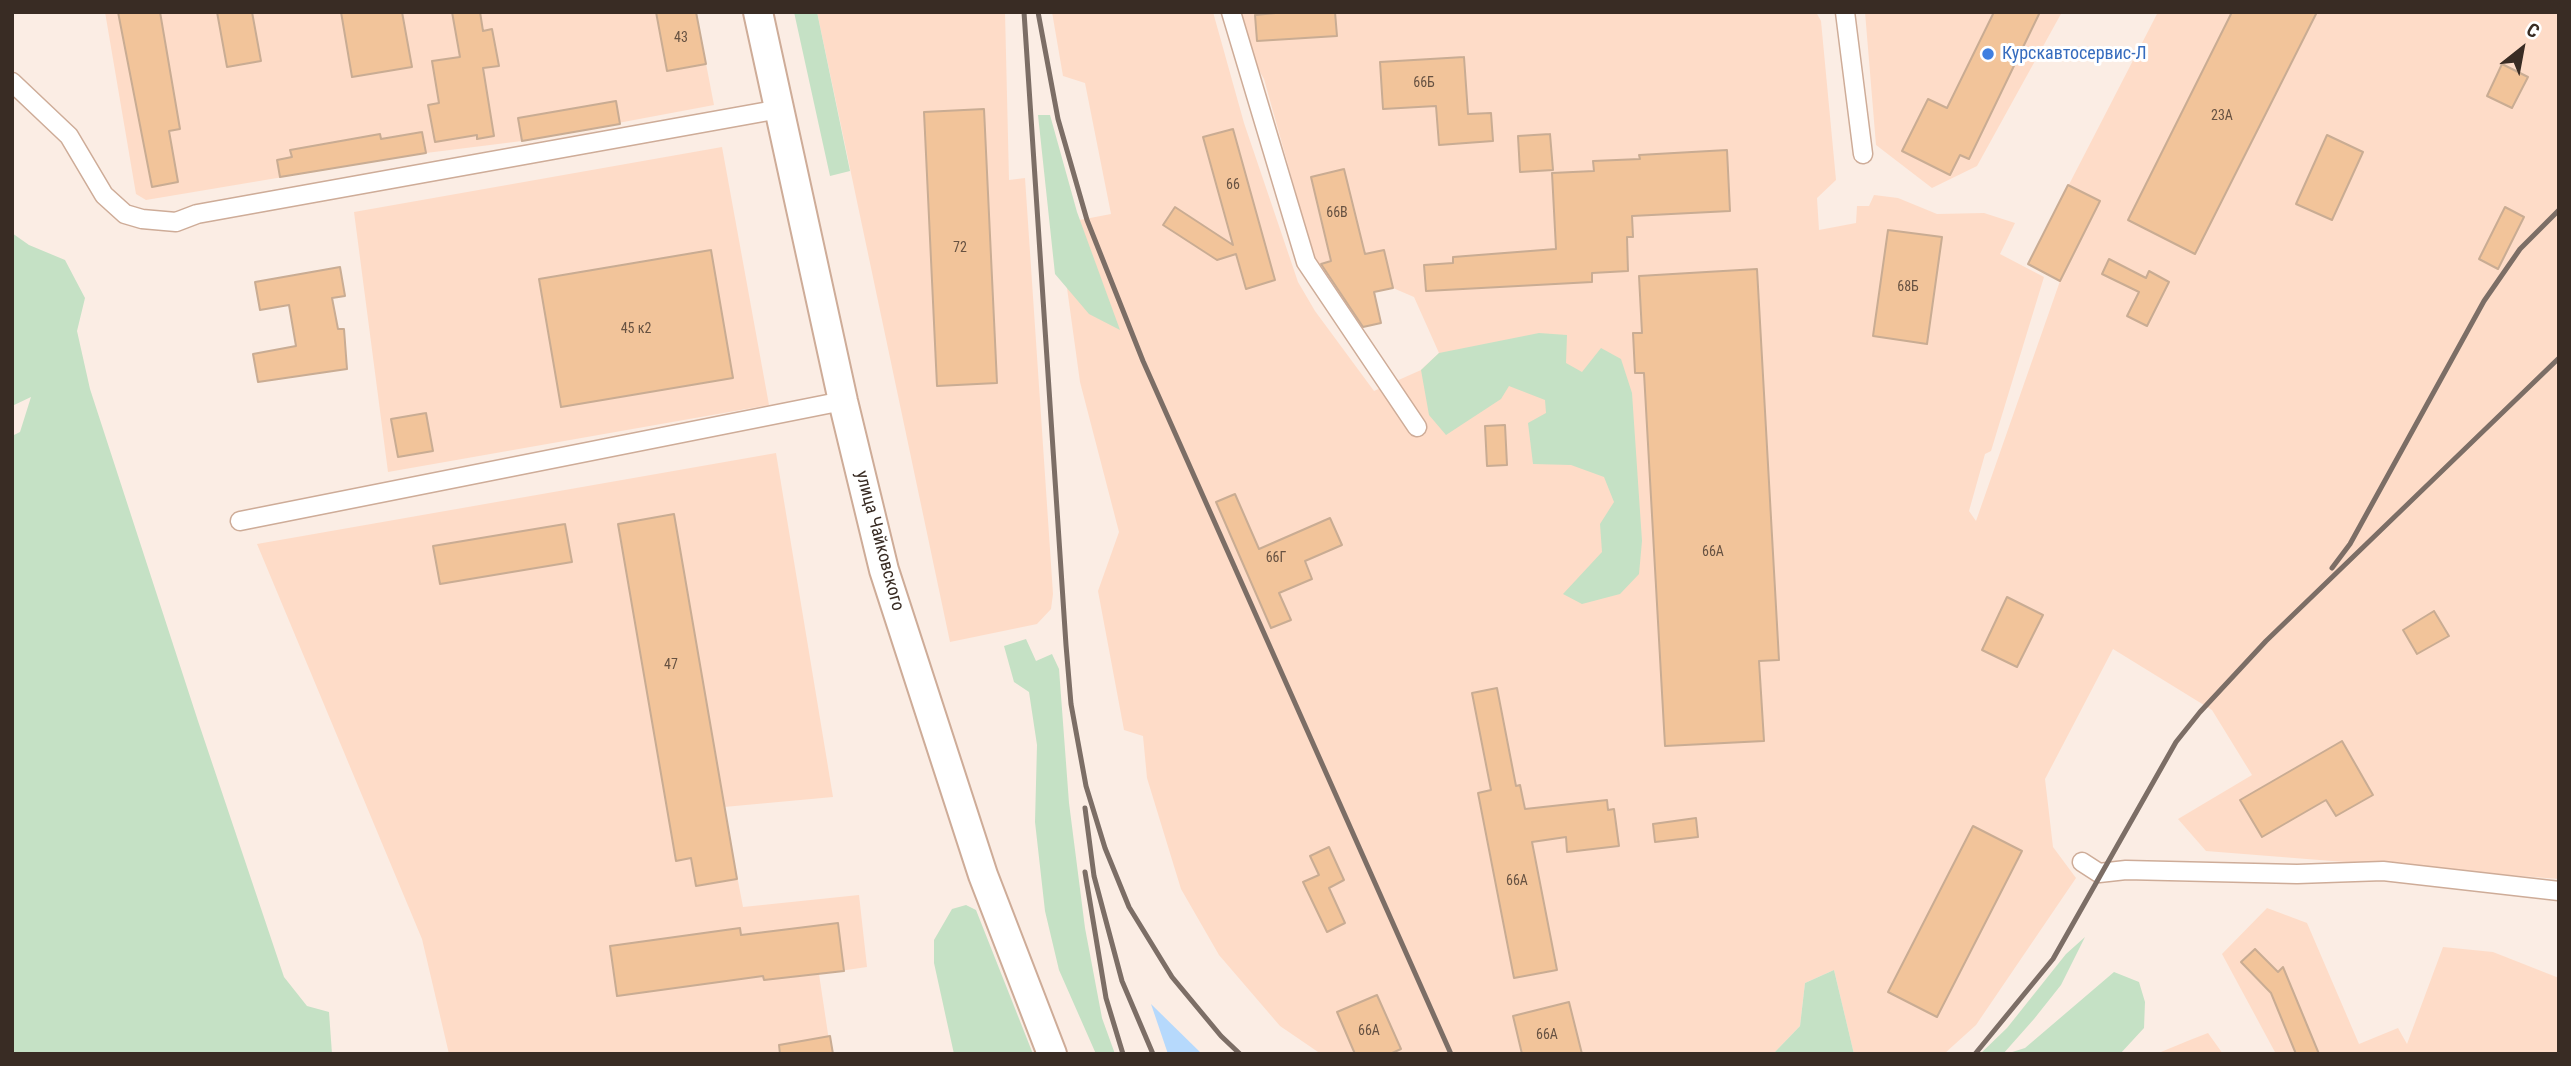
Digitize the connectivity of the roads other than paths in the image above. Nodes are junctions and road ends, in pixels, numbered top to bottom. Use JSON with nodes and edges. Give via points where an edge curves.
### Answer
{"nodes":[{"id":1,"x":758,"y":12,"type":"edge"},
{"id":2,"x":1231,"y":12,"type":"edge"},
{"id":3,"x":1845,"y":12,"type":"edge"},
{"id":4,"x":12,"y":82,"type":"edge"},
{"id":5,"x":780,"y":109,"type":"junction"},
{"id":6,"x":1863,"y":153,"type":"dead end"},
{"id":7,"x":843,"y":401,"type":"junction"},
{"id":8,"x":1417,"y":427,"type":"dead end"},
{"id":9,"x":240,"y":521,"type":"dead end"},
{"id":10,"x":2082,"y":862,"type":"dead end"},
{"id":11,"x":2559,"y":891,"type":"edge"},
{"id":12,"x":1052,"y":1054,"type":"edge"}],
"edges":[{"from":1,"to":5,"type":"main road","name":"улица Чайковского"},
{"from":2,"to":8,"type":"street","via":[[1306,262]]},
{"from":3,"to":6,"type":"street"},
{"from":4,"to":5,"type":"street","via":[[69,136],[104,195],[125,214],[176,222],[197,214]]},
{"from":5,"to":7,"type":"main road","name":"улица Чайковского"},
{"from":7,"to":9,"type":"street"},
{"from":7,"to":12,"type":"main road","name":"улица Чайковского","via":[[884,570],[929,714],[983,875]]},
{"from":10,"to":11,"type":"street","via":[[2099,873],[2383,871]]}]}
